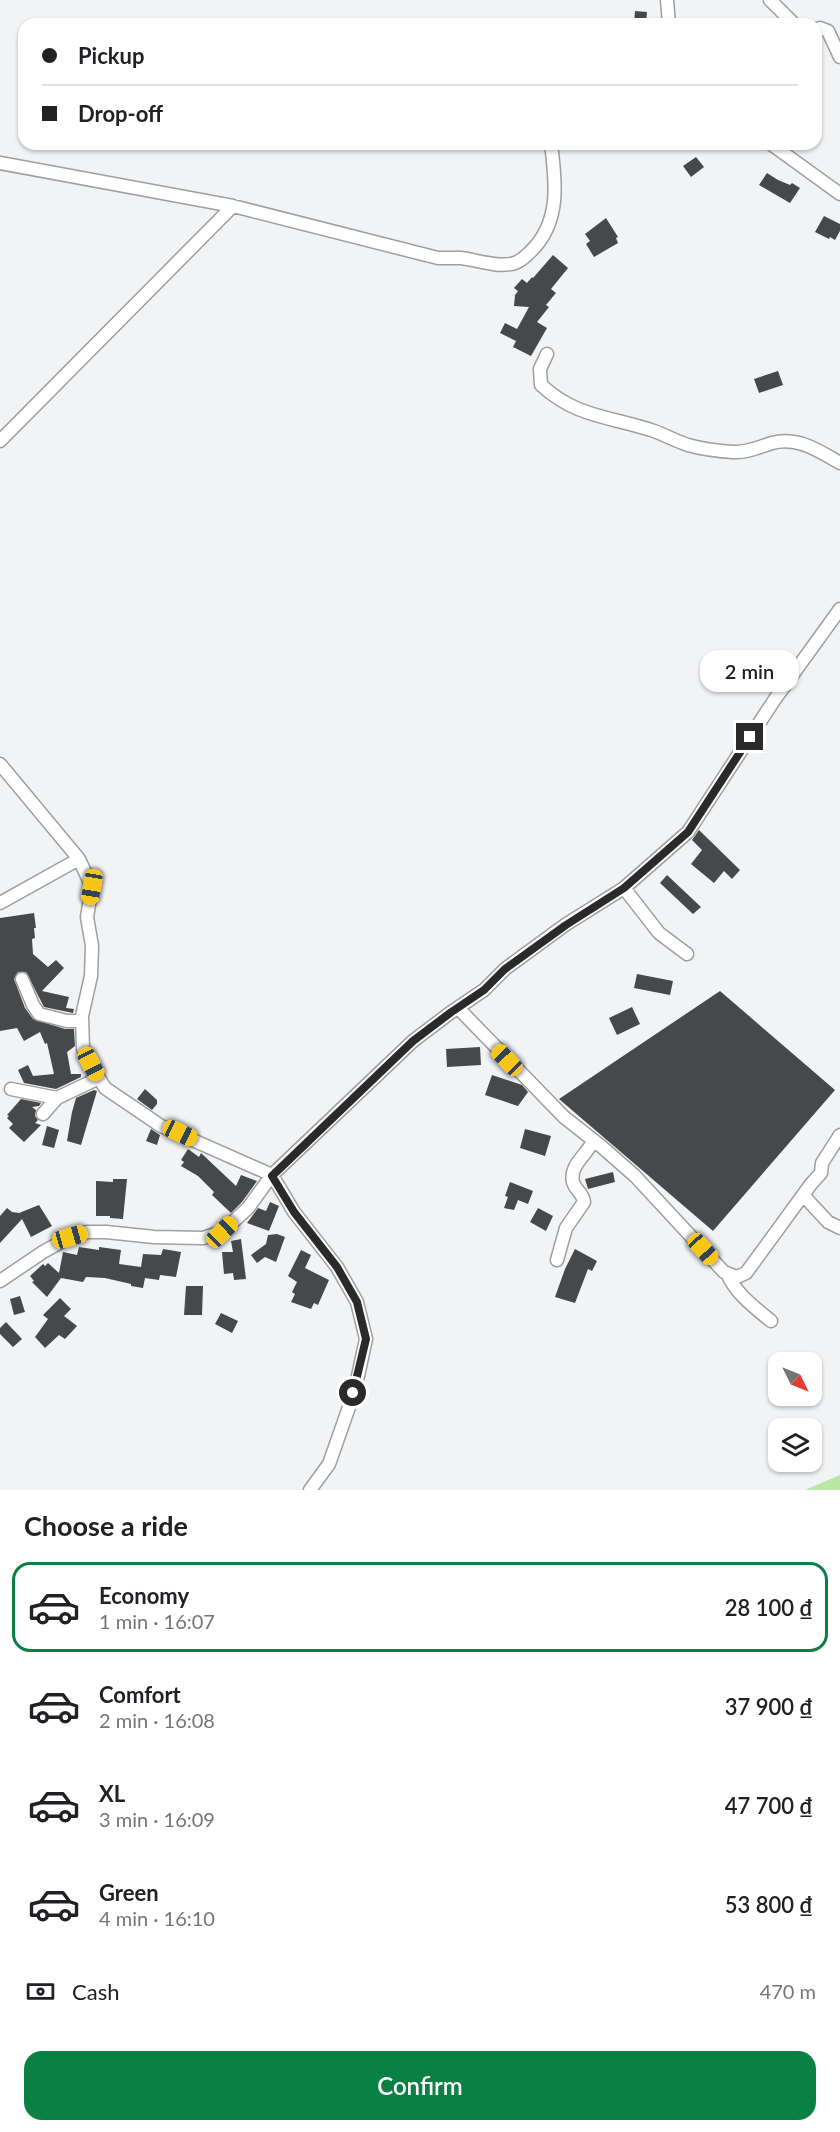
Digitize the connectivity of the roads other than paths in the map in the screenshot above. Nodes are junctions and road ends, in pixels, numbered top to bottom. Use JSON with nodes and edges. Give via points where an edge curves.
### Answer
{"nodes":[{"id":1,"x":667,"y":0,"type":"edge"},
{"id":2,"x":770,"y":0,"type":"edge"},
{"id":3,"x":668,"y":18,"type":"edge"},
{"id":4,"x":788,"y":18,"type":"edge"},
{"id":5,"x":822,"y":29,"type":"edge"},
{"id":6,"x":840,"y":57,"type":"edge"},
{"id":7,"x":552,"y":150,"type":"edge"},
{"id":8,"x":779,"y":150,"type":"edge"},
{"id":9,"x":0,"y":162,"type":"edge"},
{"id":10,"x":840,"y":194,"type":"edge"},
{"id":11,"x":233,"y":206,"type":"junction"},
{"id":12,"x":547,"y":354,"type":"dead end"},
{"id":13,"x":0,"y":441,"type":"edge"},
{"id":14,"x":840,"y":464,"type":"edge"},
{"id":15,"x":840,"y":609,"type":"edge"},
{"id":16,"x":0,"y":764,"type":"edge"},
{"id":17,"x":79,"y":859,"type":"junction"},
{"id":18,"x":624,"y":888,"type":"junction"},
{"id":19,"x":0,"y":903,"type":"edge"},
{"id":20,"x":687,"y":954,"type":"dead end"},
{"id":21,"x":22,"y":979,"type":"dead end"},
{"id":22,"x":458,"y":1008,"type":"junction"},
{"id":23,"x":82,"y":1022,"type":"junction"},
{"id":24,"x":99,"y":1078,"type":"junction"},
{"id":25,"x":10,"y":1089,"type":"dead end"},
{"id":26,"x":57,"y":1098,"type":"junction"},
{"id":27,"x":43,"y":1114,"type":"dead end"},
{"id":28,"x":840,"y":1135,"type":"edge"},
{"id":29,"x":593,"y":1141,"type":"junction"},
{"id":30,"x":272,"y":1176,"type":"junction"},
{"id":31,"x":803,"y":1195,"type":"junction"},
{"id":32,"x":840,"y":1228,"type":"edge"},
{"id":33,"x":557,"y":1260,"type":"dead end"},
{"id":34,"x":727,"y":1273,"type":"junction"},
{"id":35,"x":0,"y":1281,"type":"edge"},
{"id":36,"x":771,"y":1321,"type":"dead end"},
{"id":37,"x":310,"y":1490,"type":"edge"}],
"edges":[{"from":1,"to":3,"type":"street"},
{"from":2,"to":4,"type":"street"},
{"from":5,"to":6,"type":"street","via":[[828,31]]},
{"from":7,"to":11,"type":"street","via":[[555,192],[550,221],[542,240],[513,264],[438,258]]},
{"from":8,"to":10,"type":"street"},
{"from":9,"to":11,"type":"street"},
{"from":11,"to":13,"type":"street"},
{"from":12,"to":14,"type":"street","via":[[540,369],[541,385],[574,408],[597,417],[704,449],[736,452],[780,441],[809,445]]},
{"from":15,"to":18,"type":"street","via":[[775,699],[688,832]]},
{"from":16,"to":17,"type":"street"},
{"from":17,"to":19,"type":"street"},
{"from":17,"to":23,"type":"street","via":[[92,887],[87,917],[92,945],[91,976]]},
{"from":18,"to":20,"type":"street","via":[[658,933]]},
{"from":18,"to":22,"type":"street","via":[[548,937]]},
{"from":21,"to":23,"type":"street","via":[[39,1014]]},
{"from":22,"to":29,"type":"street","via":[[538,1093]]},
{"from":22,"to":30,"type":"street","via":[[413,1041]]},
{"from":23,"to":24,"type":"street","via":[[83,1049]]},
{"from":24,"to":26,"type":"street"},
{"from":24,"to":30,"type":"street","via":[[105,1088],[161,1126]]},
{"from":25,"to":26,"type":"street"},
{"from":26,"to":27,"type":"street"},
{"from":28,"to":31,"type":"street","via":[[822,1163],[821,1173]]},
{"from":29,"to":33,"type":"street","via":[[572,1175],[584,1202],[566,1228]]},
{"from":29,"to":34,"type":"street","via":[[635,1176]]},
{"from":30,"to":35,"type":"street","via":[[248,1208],[222,1232],[203,1238],[87,1232],[70,1237]]},
{"from":30,"to":37,"type":"street","via":[[294,1212],[337,1267],[357,1302],[366,1339],[329,1464]]},
{"from":31,"to":32,"type":"street","via":[[828,1222]]},
{"from":31,"to":34,"type":"street","via":[[746,1274]]},
{"from":34,"to":36,"type":"street","via":[[744,1299]]}]}
